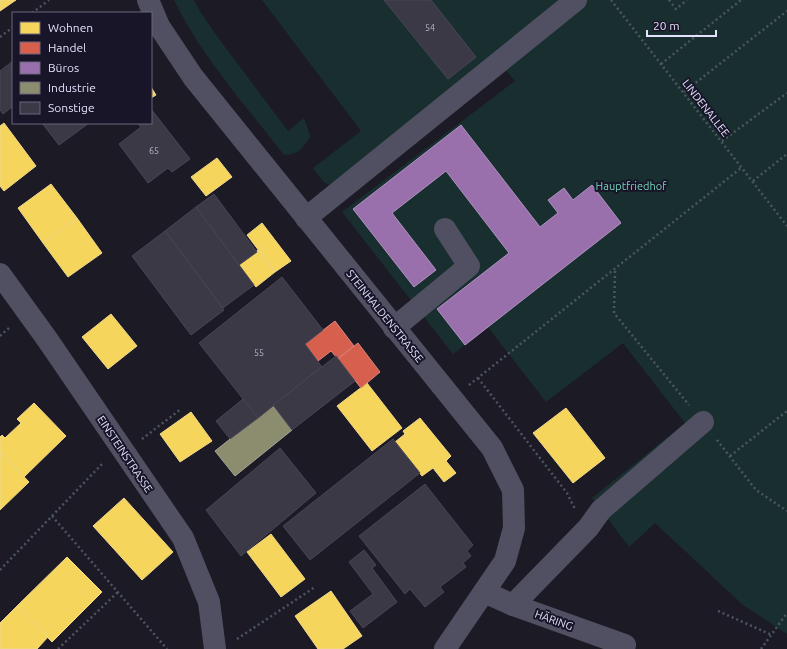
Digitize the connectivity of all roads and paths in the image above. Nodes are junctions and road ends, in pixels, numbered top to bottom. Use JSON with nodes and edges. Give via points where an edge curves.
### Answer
{"nodes":[{"id":1,"x":49,"y":0,"type":"edge"},
{"id":2,"x":148,"y":0,"type":"edge"},
{"id":3,"x":576,"y":0,"type":"edge"},
{"id":4,"x":611,"y":0,"type":"edge"},
{"id":5,"x":669,"y":0,"type":"edge"},
{"id":6,"x":687,"y":0,"type":"edge"},
{"id":7,"x":741,"y":0,"type":"edge"},
{"id":8,"x":787,"y":11,"type":"edge"},
{"id":9,"x":33,"y":12,"type":"edge"},
{"id":10,"x":12,"y":28,"type":"edge"},
{"id":11,"x":0,"y":37,"type":"edge"},
{"id":12,"x":661,"y":64,"type":"junction"},
{"id":13,"x":684,"y":92,"type":"junction"},
{"id":14,"x":787,"y":92,"type":"edge"},
{"id":15,"x":722,"y":141,"type":"junction"},
{"id":16,"x":787,"y":154,"type":"edge"},
{"id":17,"x":741,"y":168,"type":"junction"},
{"id":18,"x":753,"y":181,"type":"junction"},
{"id":19,"x":306,"y":218,"type":"junction"},
{"id":20,"x":787,"y":226,"type":"edge"},
{"id":21,"x":445,"y":228,"type":"dead end"},
{"id":22,"x":615,"y":270,"type":"junction"},
{"id":23,"x":0,"y":274,"type":"edge"},
{"id":24,"x":394,"y":328,"type":"junction"},
{"id":25,"x":478,"y":378,"type":"junction"},
{"id":26,"x":464,"y":380,"type":"dead end"},
{"id":27,"x":181,"y":410,"type":"dead end"},
{"id":28,"x":787,"y":411,"type":"edge"},
{"id":29,"x":703,"y":422,"type":"junction"},
{"id":30,"x":122,"y":449,"type":"junction"},
{"id":31,"x":730,"y":456,"type":"junction"},
{"id":32,"x":572,"y":505,"type":"dead end"},
{"id":33,"x":787,"y":511,"type":"edge"},
{"id":34,"x":52,"y":516,"type":"junction"},
{"id":35,"x":0,"y":570,"type":"edge"},
{"id":36,"x":315,"y":587,"type":"dead end"},
{"id":37,"x":118,"y":592,"type":"junction"},
{"id":38,"x":484,"y":592,"type":"junction"},
{"id":39,"x":513,"y":605,"type":"junction"},
{"id":40,"x":718,"y":611,"type":"dead end"},
{"id":41,"x":787,"y":613,"type":"edge"},
{"id":42,"x":772,"y":635,"type":"junction"},
{"id":43,"x":224,"y":645,"type":"edge"},
{"id":44,"x":625,"y":645,"type":"dead end"},
{"id":45,"x":58,"y":649,"type":"edge"},
{"id":46,"x":167,"y":649,"type":"edge"},
{"id":47,"x":445,"y":649,"type":"edge"},
{"id":48,"x":761,"y":649,"type":"edge"}],
"edges":[{"from":1,"to":9,"type":"path"},
{"from":2,"to":19,"type":"street","name":"STEINHALDENSTRASSE","via":[[159,26],[193,77]]},
{"from":3,"to":19,"type":"street"},
{"from":4,"to":12,"type":"path","name":"LINDENALLEE"},
{"from":5,"to":6,"type":"path","via":[[676,9]]},
{"from":7,"to":12,"type":"path"},
{"from":8,"to":13,"type":"path"},
{"from":10,"to":11,"type":"path"},
{"from":12,"to":13,"type":"path","name":"LINDENALLEE"},
{"from":13,"to":15,"type":"path","name":"LINDENALLEE"},
{"from":14,"to":15,"type":"path"},
{"from":15,"to":17,"type":"path","name":"LINDENALLEE"},
{"from":16,"to":18,"type":"path"},
{"from":17,"to":18,"type":"path","name":"LINDENALLEE"},
{"from":17,"to":22,"type":"path"},
{"from":18,"to":20,"type":"path","name":"LINDENALLEE"},
{"from":19,"to":24,"type":"street","name":"STEINHALDENSTRASSE"},
{"from":21,"to":24,"type":"street","via":[[469,266]]},
{"from":22,"to":25,"type":"path"},
{"from":22,"to":29,"type":"path","via":[[614,313]]},
{"from":23,"to":30,"type":"street","name":"EINSTEINSTRASSE"},
{"from":24,"to":38,"type":"street","name":"STEINHALDENSTRASSE","via":[[492,448],[513,490],[514,528],[505,561]]},
{"from":25,"to":26,"type":"path","via":[[468,386]]},
{"from":25,"to":32,"type":"path","via":[[567,492]]},
{"from":27,"to":30,"type":"path"},
{"from":28,"to":31,"type":"path"},
{"from":29,"to":31,"type":"path"},
{"from":29,"to":39,"type":"street","via":[[601,510],[588,528]]},
{"from":30,"to":34,"type":"path"},
{"from":30,"to":43,"type":"street","name":"EINSTEINSTRASSE","via":[[183,538]]},
{"from":31,"to":33,"type":"path","via":[[756,490]]},
{"from":34,"to":35,"type":"path"},
{"from":34,"to":37,"type":"path"},
{"from":36,"to":43,"type":"path"},
{"from":37,"to":45,"type":"path"},
{"from":37,"to":46,"type":"path"},
{"from":38,"to":39,"type":"street","name":"HÄRING"},
{"from":38,"to":47,"type":"street","name":"STEINHALDENSTRASSE"},
{"from":39,"to":44,"type":"street","name":"HÄRING"},
{"from":40,"to":42,"type":"path"},
{"from":41,"to":42,"type":"path"},
{"from":42,"to":48,"type":"path"}]}
